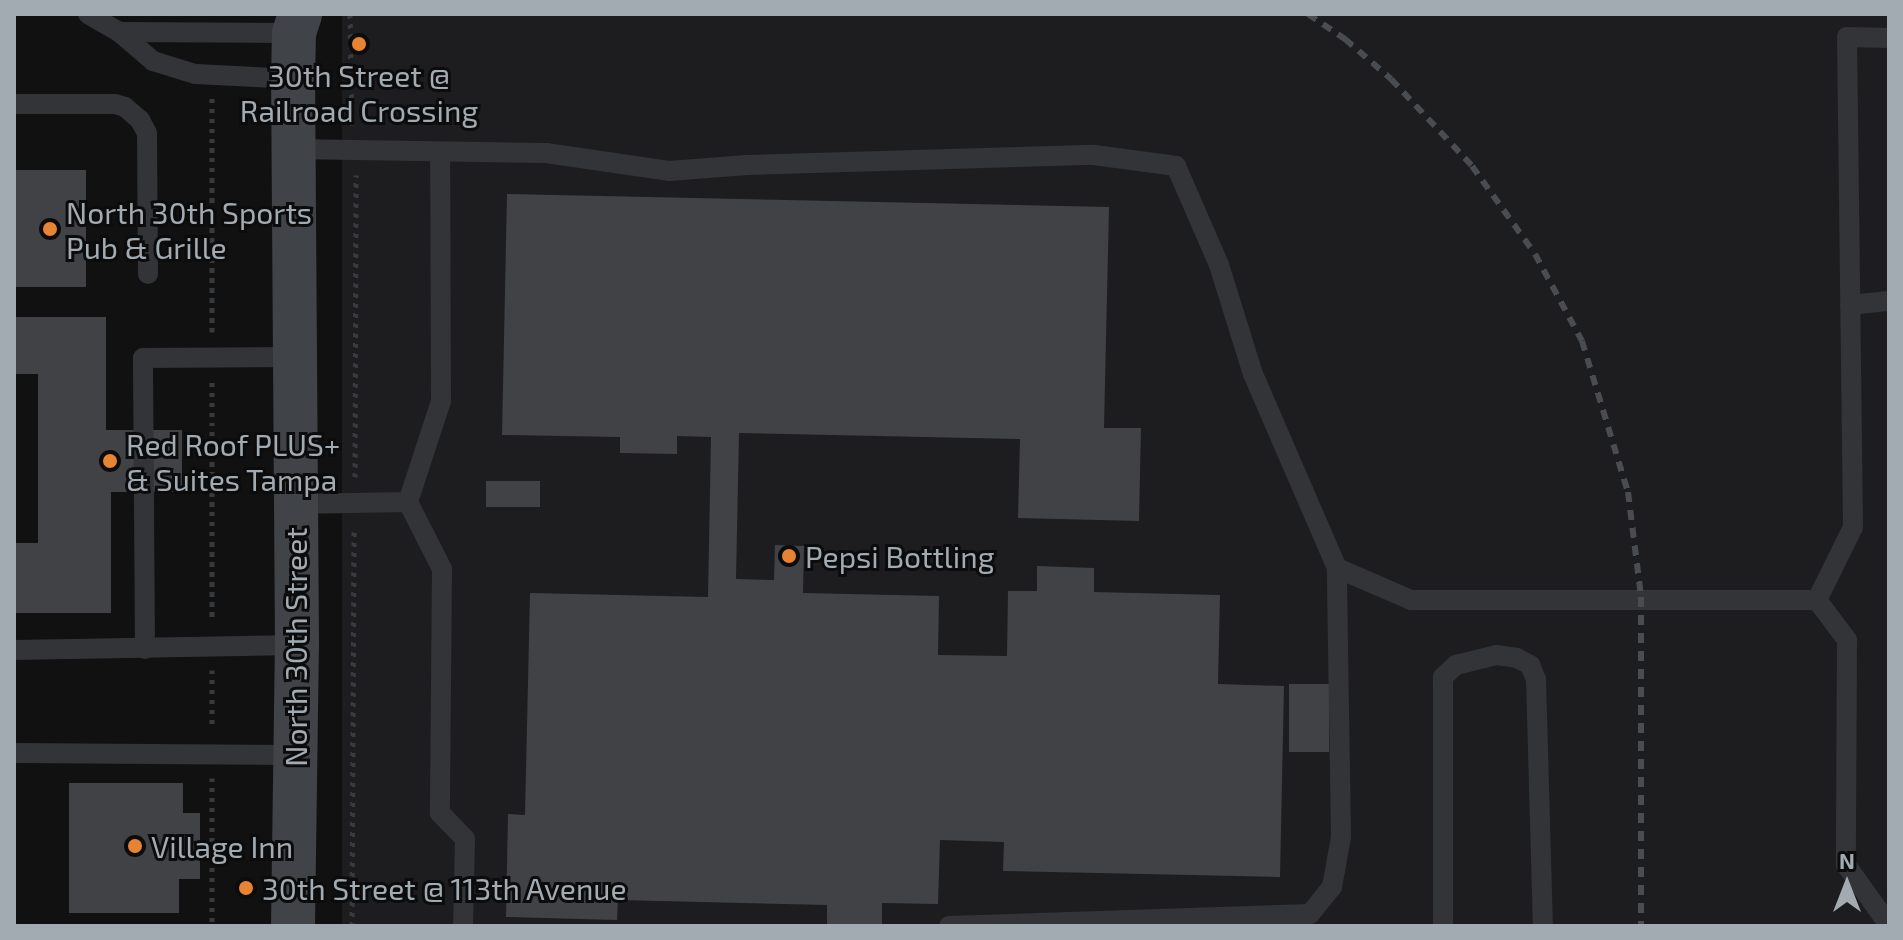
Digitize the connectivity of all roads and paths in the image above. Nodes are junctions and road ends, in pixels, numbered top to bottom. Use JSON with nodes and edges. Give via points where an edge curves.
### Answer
{"nodes":[{"id":1,"x":88,"y":14,"type":"edge"},
{"id":2,"x":350,"y":14,"type":"edge"},
{"id":3,"x":293,"y":20,"type":"edge"},
{"id":4,"x":119,"y":32,"type":"junction"},
{"id":5,"x":1889,"y":38,"type":"edge"},
{"id":6,"x":212,"y":75,"type":"junction"},
{"id":7,"x":293,"y":79,"type":"junction"},
{"id":8,"x":14,"y":104,"type":"edge"},
{"id":9,"x":293,"y":149,"type":"junction"},
{"id":10,"x":354,"y":150,"type":"junction"},
{"id":11,"x":440,"y":152,"type":"junction"},
{"id":12,"x":148,"y":274,"type":"dead end"},
{"id":13,"x":1889,"y":301,"type":"edge"},
{"id":14,"x":1850,"y":305,"type":"junction"},
{"id":15,"x":294,"y":357,"type":"junction"},
{"id":16,"x":212,"y":358,"type":"junction"},
{"id":17,"x":408,"y":502,"type":"junction"},
{"id":18,"x":354,"y":503,"type":"junction"},
{"id":19,"x":296,"y":504,"type":"junction"},
{"id":20,"x":1337,"y":568,"type":"junction"},
{"id":21,"x":1817,"y":600,"type":"junction"},
{"id":22,"x":297,"y":645,"type":"junction"},
{"id":23,"x":145,"y":649,"type":"junction"},
{"id":24,"x":212,"y":649,"type":"junction"},
{"id":25,"x":14,"y":650,"type":"edge"},
{"id":26,"x":14,"y":753,"type":"edge"},
{"id":27,"x":295,"y":755,"type":"junction"},
{"id":28,"x":212,"y":756,"type":"junction"},
{"id":29,"x":1889,"y":925,"type":"edge"},
{"id":30,"x":212,"y":926,"type":"edge"},
{"id":31,"x":293,"y":926,"type":"edge"},
{"id":32,"x":352,"y":926,"type":"edge"},
{"id":33,"x":463,"y":926,"type":"edge"},
{"id":34,"x":949,"y":926,"type":"edge"},
{"id":35,"x":1443,"y":926,"type":"edge"},
{"id":36,"x":1543,"y":926,"type":"edge"}],
"edges":[{"from":1,"to":4,"type":"lane"},
{"from":2,"to":10,"type":"path"},
{"from":3,"to":4,"type":"lane"},
{"from":3,"to":7,"type":"main road","name":"North 30th Street"},
{"from":4,"to":6,"type":"lane","via":[[153,61]]},
{"from":5,"to":14,"type":"lane","via":[[1847,37]]},
{"from":6,"to":7,"type":"lane"},
{"from":6,"to":16,"type":"path"},
{"from":7,"to":9,"type":"main road","name":"North 30th Street"},
{"from":8,"to":12,"type":"lane","via":[[115,104],[140,120],[147,133]]},
{"from":9,"to":10,"type":"lane"},
{"from":9,"to":15,"type":"main road","name":"North 30th Street"},
{"from":10,"to":11,"type":"lane"},
{"from":10,"to":18,"type":"path"},
{"from":11,"to":17,"type":"lane","via":[[441,401]]},
{"from":11,"to":20,"type":"lane","via":[[546,153],[669,171],[1094,155],[1176,166],[1219,265],[1253,374]]},
{"from":13,"to":14,"type":"lane"},
{"from":14,"to":21,"type":"lane","via":[[1853,527]]},
{"from":15,"to":16,"type":"lane"},
{"from":15,"to":19,"type":"main road","name":"North 30th Street"},
{"from":16,"to":23,"type":"lane","via":[[143,358]]},
{"from":16,"to":24,"type":"path"},
{"from":17,"to":18,"type":"lane"},
{"from":17,"to":33,"type":"lane","via":[[442,569],[440,813],[465,839]]},
{"from":18,"to":19,"type":"lane"},
{"from":18,"to":32,"type":"path"},
{"from":19,"to":22,"type":"main road","name":"North 30th Street"},
{"from":20,"to":21,"type":"lane","via":[[1411,600]]},
{"from":20,"to":34,"type":"lane","via":[[1341,837],[1332,887],[1310,914]]},
{"from":21,"to":29,"type":"lane","via":[[1847,640],[1846,865]]},
{"from":22,"to":24,"type":"lane"},
{"from":22,"to":27,"type":"main road","name":"North 30th Street"},
{"from":23,"to":24,"type":"lane"},
{"from":23,"to":25,"type":"lane"},
{"from":24,"to":28,"type":"path"},
{"from":26,"to":28,"type":"lane"},
{"from":27,"to":28,"type":"lane"},
{"from":27,"to":31,"type":"main road","name":"North 30th Street"},
{"from":28,"to":30,"type":"path"},
{"from":35,"to":36,"type":"lane","via":[[1443,677],[1456,665],[1496,655],[1530,665],[1536,679]]}]}
